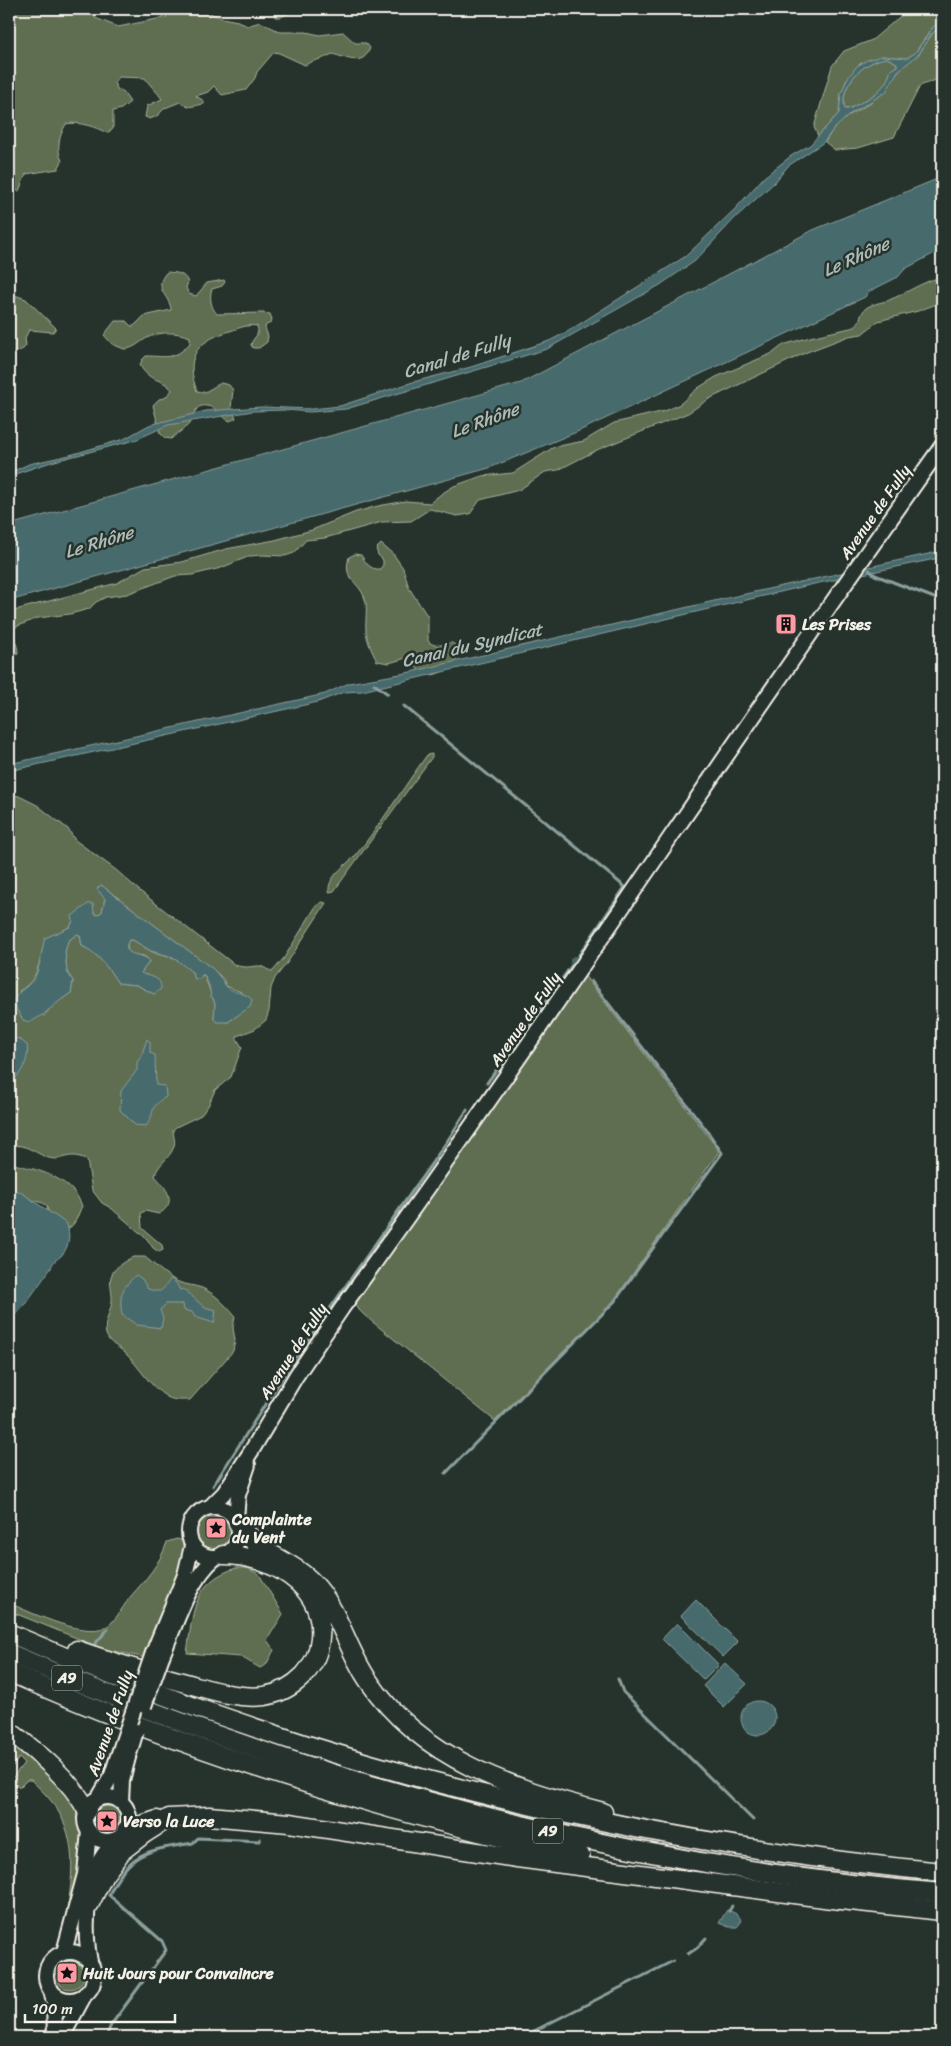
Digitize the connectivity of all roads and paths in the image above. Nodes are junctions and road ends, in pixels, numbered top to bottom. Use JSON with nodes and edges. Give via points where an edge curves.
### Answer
{"nodes":[{"id":1,"x":942,"y":446,"type":"edge"},
{"id":2,"x":252,"y":1450,"type":"junction"},
{"id":3,"x":210,"y":1507,"type":"junction"},
{"id":4,"x":237,"y":1522,"type":"junction"},
{"id":5,"x":192,"y":1546,"type":"junction"},
{"id":6,"x":220,"y":1556,"type":"junction"},
{"id":7,"x":9,"y":1625,"type":"edge"},
{"id":8,"x":9,"y":1633,"type":"edge"},
{"id":9,"x":9,"y":1653,"type":"edge"},
{"id":10,"x":158,"y":1655,"type":"junction"},
{"id":11,"x":9,"y":1672,"type":"edge"},
{"id":12,"x":9,"y":1731,"type":"edge"},
{"id":13,"x":122,"y":1760,"type":"junction"},
{"id":14,"x":121,"y":1802,"type":"junction"},
{"id":15,"x":93,"y":1805,"type":"junction"},
{"id":16,"x":168,"y":1818,"type":"junction"},
{"id":17,"x":89,"y":1831,"type":"junction"},
{"id":18,"x":120,"y":1834,"type":"junction"},
{"id":19,"x":754,"y":1848,"type":"junction"},
{"id":20,"x":942,"y":1872,"type":"edge"},
{"id":21,"x":942,"y":1893,"type":"edge"},
{"id":22,"x":832,"y":1899,"type":"junction"},
{"id":23,"x":89,"y":1905,"type":"junction"},
{"id":24,"x":942,"y":1911,"type":"edge"},
{"id":25,"x":64,"y":1952,"type":"junction"},
{"id":26,"x":90,"y":1962,"type":"junction"},
{"id":27,"x":51,"y":1990,"type":"junction"},
{"id":28,"x":85,"y":1994,"type":"junction"},
{"id":29,"x":55,"y":2037,"type":"edge"},
{"id":30,"x":62,"y":2037,"type":"edge"}],
"edges":[{"from":1,"to":2,"type":"main road","name":"Avenue de Fully","via":[[637,889],[342,1308],[287,1390]]},
{"from":2,"to":3,"type":"main road","name":"Avenue de Fully","via":[[224,1493]]},
{"from":2,"to":4,"type":"main road","name":"Avenue de Fully","via":[[238,1495]]},
{"from":3,"to":4,"type":"main road","via":[[225,1509]]},
{"from":3,"to":5,"type":"main road","via":[[198,1512],[190,1523]]},
{"from":4,"to":6,"type":"main road","via":[[237,1543]]},
{"from":4,"to":19,"type":"highway","via":[[260,1546],[297,1568],[312,1582],[326,1599],[375,1690],[408,1726],[446,1755],[485,1774],[596,1810]]},
{"from":5,"to":6,"type":"main road","via":[[203,1555]]},
{"from":5,"to":10,"type":"main road","name":"Avenue de Fully","via":[[186,1575]]},
{"from":6,"to":7,"type":"highway","via":[[249,1557],[278,1568],[303,1588],[314,1604],[320,1626],[317,1653],[306,1673],[283,1690],[259,1696],[215,1691],[106,1660]]},
{"from":6,"to":10,"type":"main road","name":"Avenue de Fully","via":[[193,1584]]},
{"from":8,"to":19,"type":"highway","via":[[183,1703],[403,1774],[563,1815]]},
{"from":9,"to":21,"type":"highway","number":"A9","via":[[126,1702],[229,1740],[441,1805],[563,1834],[706,1862],[815,1879]]},
{"from":10,"to":13,"type":"main road","name":"Avenue de Fully","bridge":true},
{"from":11,"to":22,"type":"highway","number":"A9","via":[[198,1747],[335,1793],[417,1816],[566,1853]]},
{"from":12,"to":15,"type":"highway"},
{"from":13,"to":14,"type":"main road","name":"Avenue de Fully"},
{"from":13,"to":15,"type":"main road","name":"Avenue de Fully"},
{"from":14,"to":15,"type":"main road","via":[[109,1797]]},
{"from":14,"to":18,"type":"main road","via":[[128,1813],[129,1823]]},
{"from":15,"to":17,"type":"main road","via":[[86,1823]]},
{"from":16,"to":18,"type":"highway","via":[[151,1821]]},
{"from":16,"to":22,"type":"highway","via":[[209,1816],[271,1821],[517,1858]]},
{"from":16,"to":23,"type":"highway","via":[[122,1851],[104,1875]]},
{"from":17,"to":18,"type":"main road","via":[[100,1840]]},
{"from":17,"to":25,"type":"main road","via":[[85,1874]]},
{"from":18,"to":23,"type":"main road","via":[[97,1865]]},
{"from":19,"to":20,"type":"highway"},
{"from":22,"to":24,"type":"highway","number":"A9"},
{"from":23,"to":26,"type":"main road","via":[[86,1937]]},
{"from":25,"to":26,"type":"main road","via":[[79,1953]]},
{"from":25,"to":27,"type":"main road","via":[[47,1968],[46,1981]]},
{"from":26,"to":28,"type":"main road","via":[[93,1981]]},
{"from":27,"to":28,"type":"main road","via":[[67,1999]]},
{"from":27,"to":29,"type":"main road"},
{"from":28,"to":30,"type":"main road"}]}
